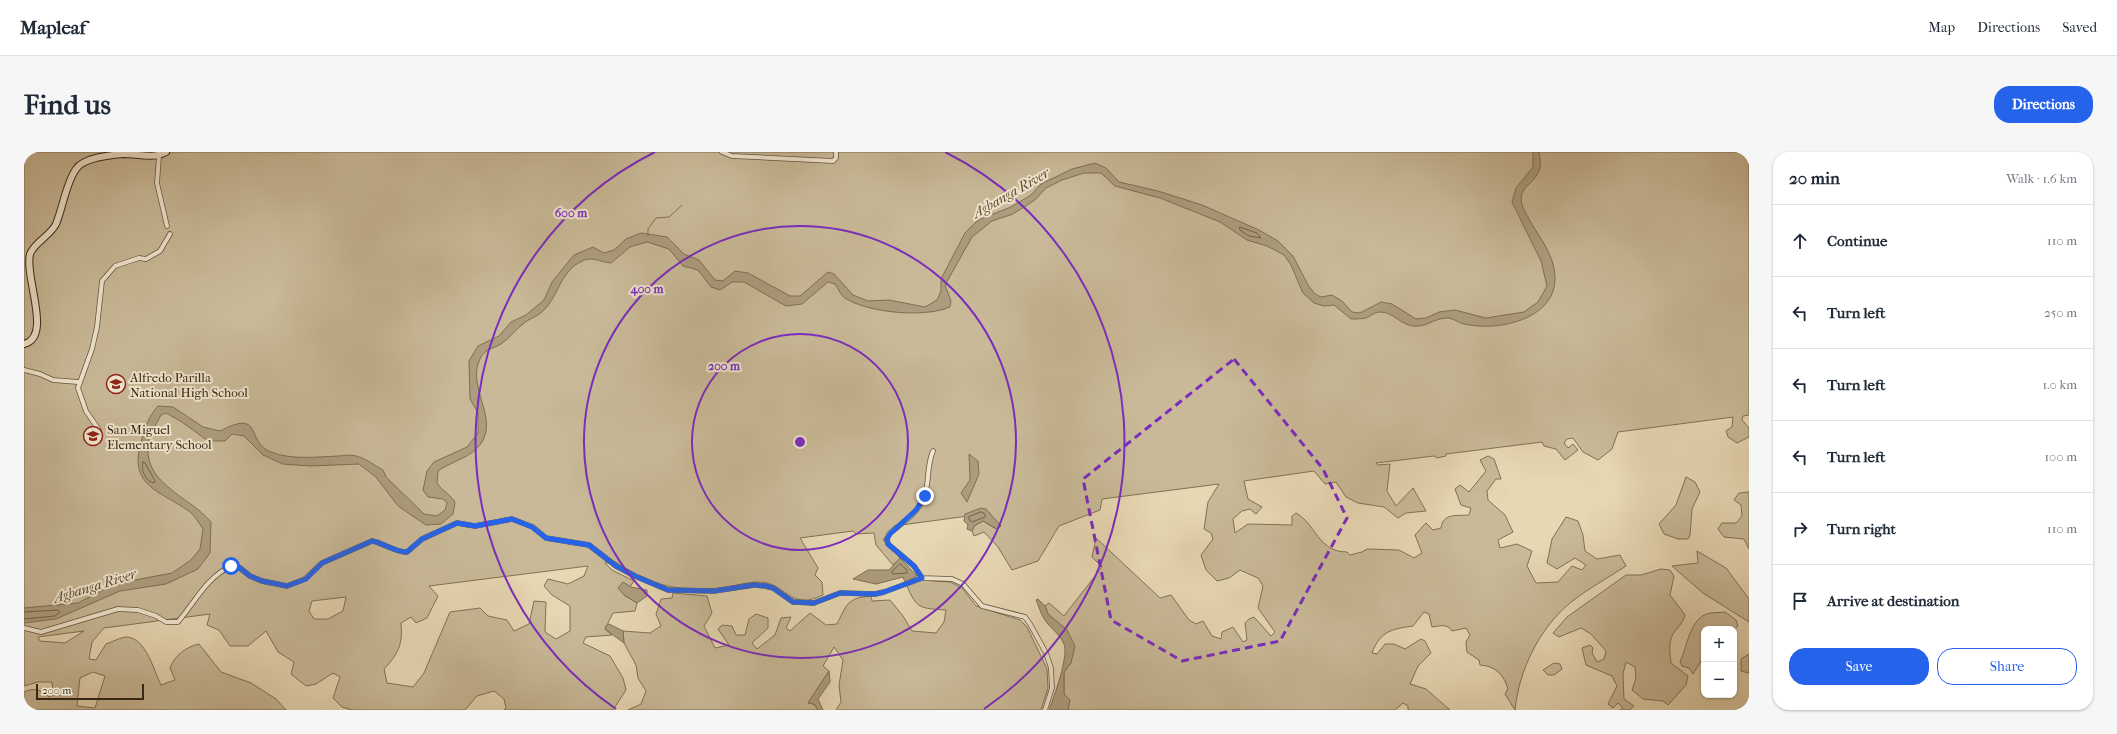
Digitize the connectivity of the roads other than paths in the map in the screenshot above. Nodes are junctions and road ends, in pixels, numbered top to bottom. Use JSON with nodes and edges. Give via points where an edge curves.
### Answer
{"nodes":[{"id":1,"x":166,"y":152,"type":"edge"},
{"id":2,"x":722,"y":152,"type":"edge"},
{"id":3,"x":836,"y":152,"type":"edge"},
{"id":4,"x":159,"y":156,"type":"junction"},
{"id":5,"x":167,"y":226,"type":"dead end"},
{"id":6,"x":170,"y":234,"type":"dead end"},
{"id":7,"x":26,"y":258,"type":"edge"},
{"id":8,"x":24,"y":344,"type":"edge"},
{"id":9,"x":24,"y":370,"type":"edge"},
{"id":10,"x":78,"y":382,"type":"junction"},
{"id":11,"x":99,"y":430,"type":"dead end"},
{"id":12,"x":933,"y":451,"type":"dead end"},
{"id":13,"x":922,"y":578,"type":"junction"},
{"id":14,"x":24,"y":628,"type":"edge"},
{"id":15,"x":1045,"y":710,"type":"edge"}],
"edges":[{"from":1,"to":4,"type":"main road"},
{"from":2,"to":3,"type":"street","via":[[732,156],[811,161],[833,161]]},
{"from":4,"to":5,"type":"street","via":[[157,183]]},
{"from":4,"to":7,"type":"main road","via":[[124,154],[80,164],[73,174],[55,225]]},
{"from":6,"to":10,"type":"street","via":[[160,251],[146,259],[139,258],[115,266],[102,281],[92,349]]},
{"from":7,"to":8,"type":"main road","via":[[38,330],[32,340]]},
{"from":9,"to":10,"type":"street","via":[[53,380]]},
{"from":10,"to":11,"type":"street","via":[[86,411]]},
{"from":12,"to":13,"type":"street","via":[[929,460],[922,503],[887,539],[888,544],[914,566]]},
{"from":13,"to":14,"type":"street","via":[[884,592],[840,593],[814,603],[793,602],[766,586],[754,585],[714,591],[668,590],[616,566],[589,545],[546,538],[532,527],[512,519],[475,526],[457,523],[422,539],[407,552],[372,541],[322,563],[306,579],[287,586],[262,581],[240,568],[231,566],[213,578],[178,622],[166,622],[138,610],[118,609],[40,632]]},
{"from":13,"to":15,"type":"street","via":[[952,580],[963,584],[982,606],[1025,617],[1046,653],[1051,668],[1052,688]]}]}
